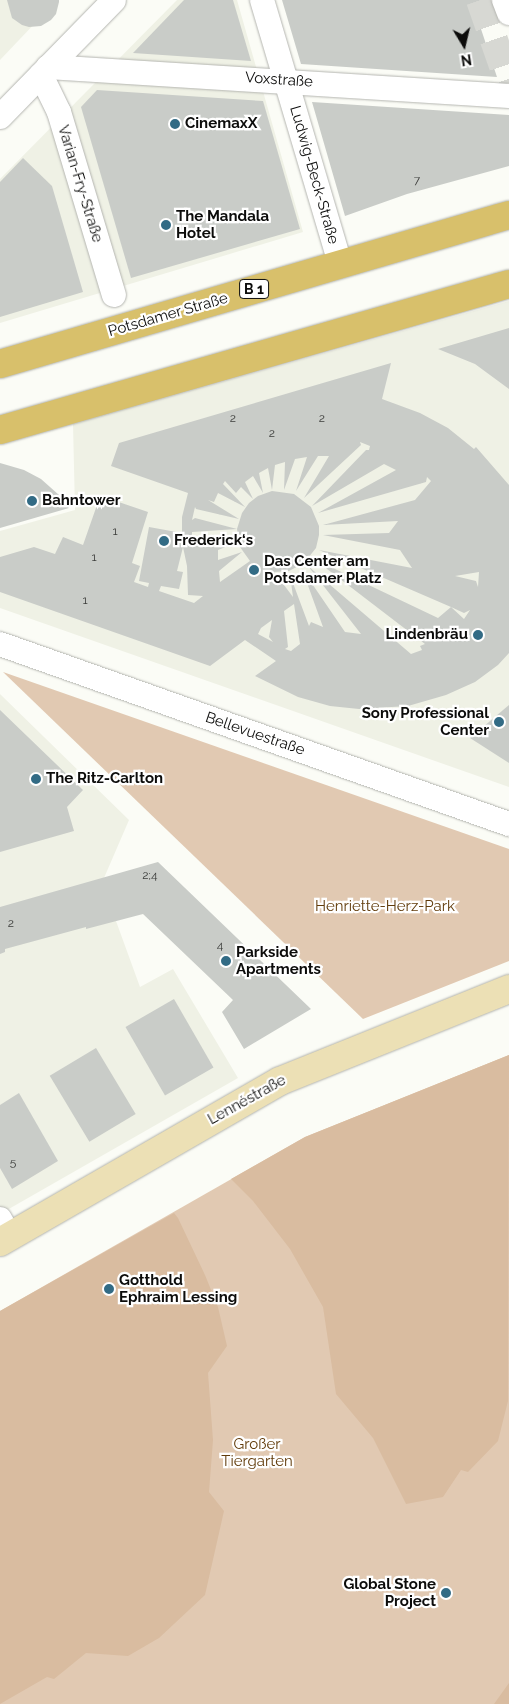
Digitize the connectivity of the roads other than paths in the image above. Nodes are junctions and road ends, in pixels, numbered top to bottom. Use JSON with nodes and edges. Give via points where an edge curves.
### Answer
{"nodes":[{"id":1,"x":114,"y":0,"type":"edge"},
{"id":2,"x":262,"y":0,"type":"edge"},
{"id":3,"x":504,"y":0,"type":"edge"},
{"id":4,"x":509,"y":13,"type":"edge"},
{"id":5,"x":45,"y":71,"type":"junction"},
{"id":6,"x":286,"y":80,"type":"junction"},
{"id":7,"x":509,"y":96,"type":"edge"},
{"id":8,"x":0,"y":117,"type":"edge"},
{"id":9,"x":509,"y":215,"type":"edge"},
{"id":10,"x":340,"y":264,"type":"junction"},
{"id":11,"x":509,"y":284,"type":"edge"},
{"id":12,"x":114,"y":295,"type":"dead end"},
{"id":13,"x":0,"y":364,"type":"edge"},
{"id":14,"x":0,"y":430,"type":"edge"},
{"id":15,"x":0,"y":644,"type":"edge"},
{"id":16,"x":509,"y":824,"type":"edge"},
{"id":17,"x":509,"y":989,"type":"edge"},
{"id":18,"x":3,"y":1233,"type":"edge"}],
"edges":[{"from":1,"to":5,"type":"street"},
{"from":2,"to":6,"type":"street","name":"Ludwig-Beck-Straße"},
{"from":3,"to":4,"type":"street"},
{"from":5,"to":6,"type":"street","name":"Voxstraße"},
{"from":5,"to":8,"type":"street"},
{"from":5,"to":12,"type":"street","name":"Varian-Fry-Straße"},
{"from":6,"to":7,"type":"street","name":"Voxstraße"},
{"from":6,"to":10,"type":"street","name":"Ludwig-Beck-Straße"},
{"from":9,"to":10,"type":"main road","name":"Potsdamer Straße","number":"B 1"},
{"from":10,"to":13,"type":"main road","name":"Potsdamer Straße","number":"B 1"},
{"from":11,"to":14,"type":"main road"},
{"from":15,"to":16,"type":"street","name":"Bellevuestraße"},
{"from":17,"to":18,"type":"main road","name":"Lennéstraße","via":[[294,1074]]}]}
